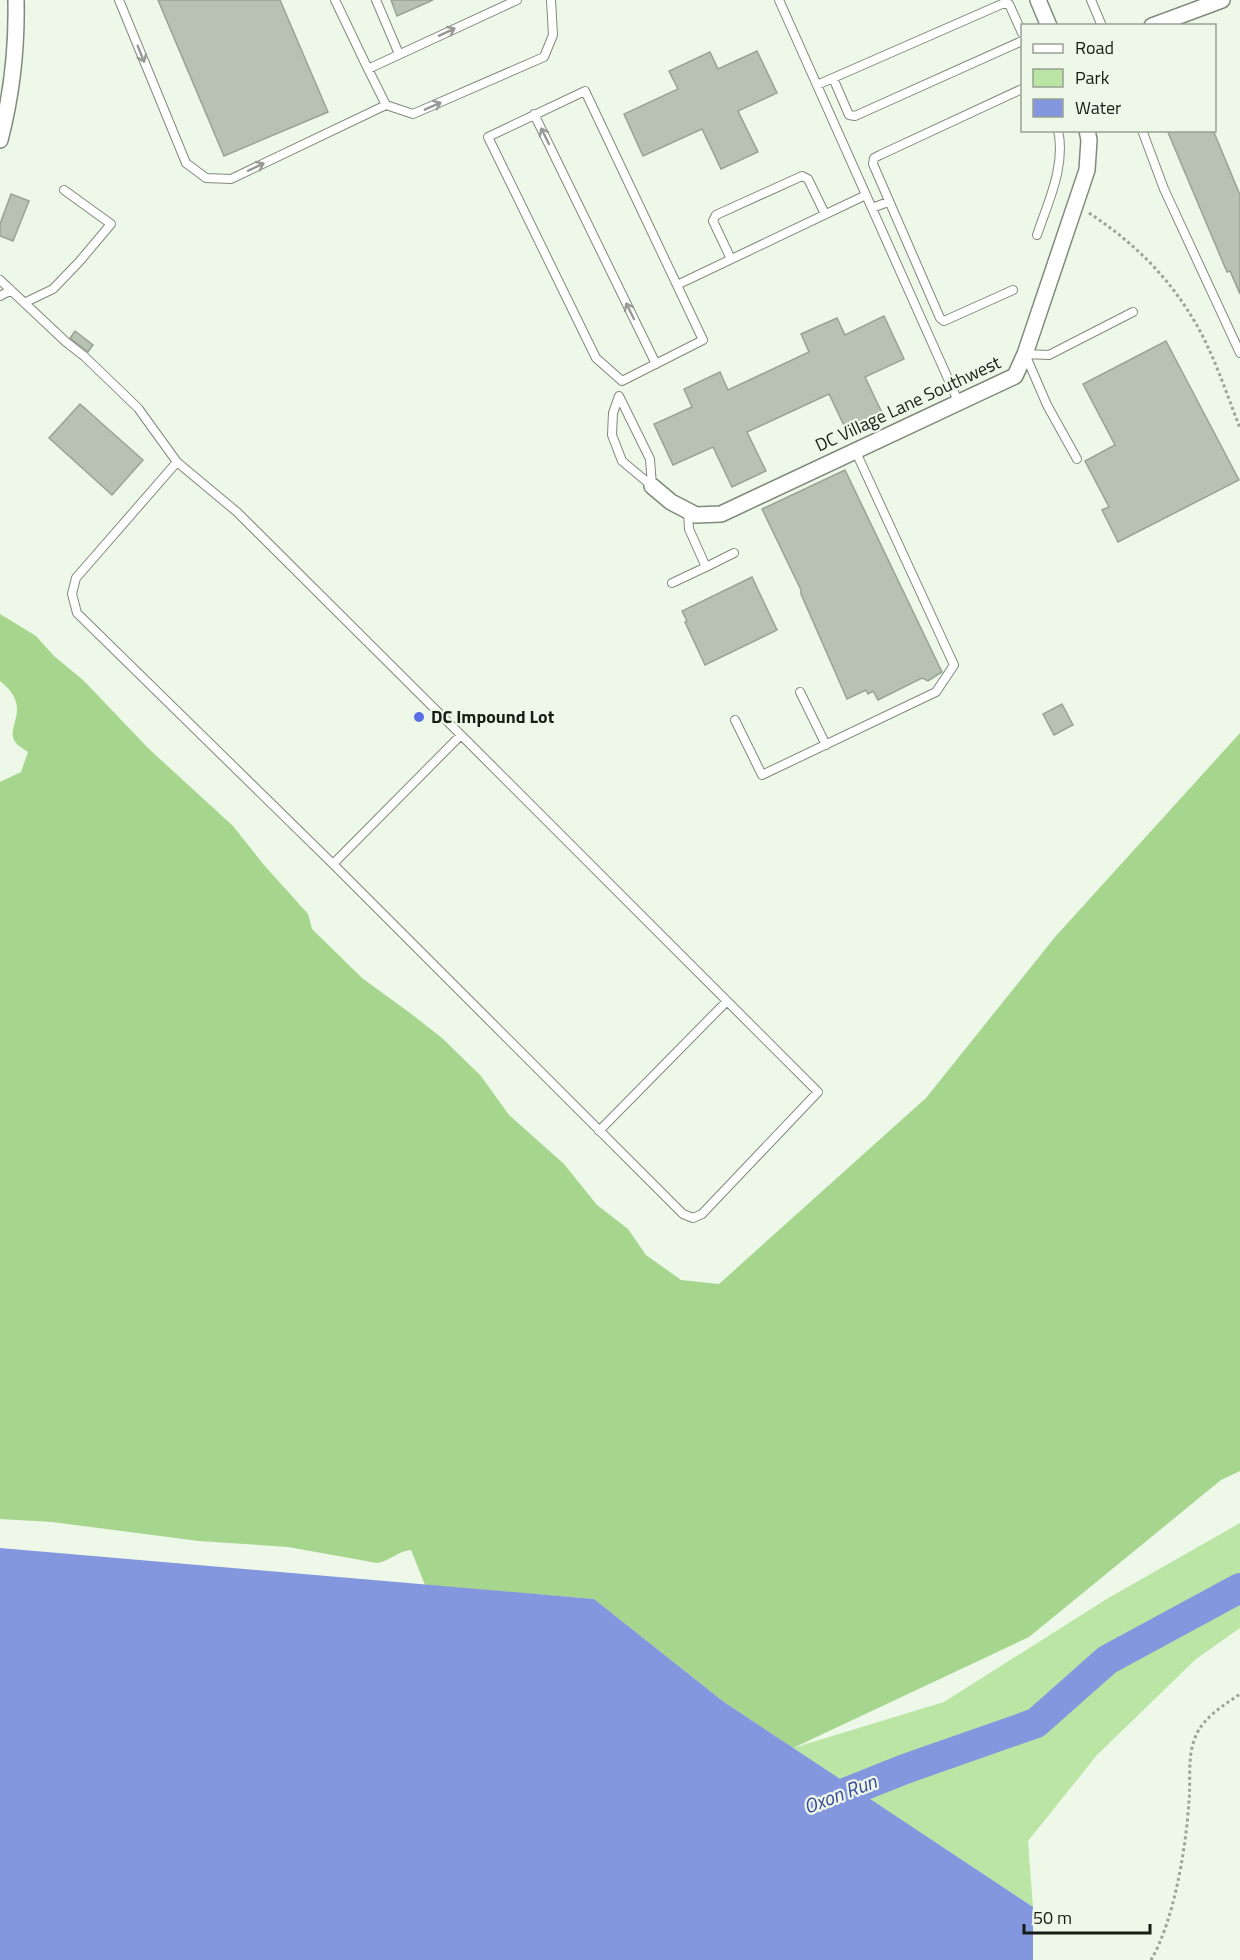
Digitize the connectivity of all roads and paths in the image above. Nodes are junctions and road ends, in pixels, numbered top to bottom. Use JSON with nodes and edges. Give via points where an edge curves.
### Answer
{"nodes":[{"id":1,"x":16,"y":0,"type":"edge"},
{"id":2,"x":119,"y":0,"type":"edge"},
{"id":3,"x":335,"y":0,"type":"edge"},
{"id":4,"x":376,"y":0,"type":"edge"},
{"id":5,"x":517,"y":0,"type":"edge"},
{"id":6,"x":551,"y":0,"type":"edge"},
{"id":7,"x":779,"y":0,"type":"edge"},
{"id":8,"x":1038,"y":0,"type":"edge"},
{"id":9,"x":1091,"y":0,"type":"edge"},
{"id":10,"x":1222,"y":0,"type":"edge"},
{"id":11,"x":1048,"y":24,"type":"edge"},
{"id":12,"x":1101,"y":24,"type":"edge"},
{"id":13,"x":1157,"y":24,"type":"edge"},
{"id":14,"x":1021,"y":29,"type":"edge"},
{"id":15,"x":1021,"y":42,"type":"edge"},
{"id":16,"x":399,"y":54,"type":"junction"},
{"id":17,"x":368,"y":69,"type":"junction"},
{"id":18,"x":833,"y":78,"type":"junction"},
{"id":19,"x":817,"y":85,"type":"junction"},
{"id":20,"x":1021,"y":90,"type":"edge"},
{"id":21,"x":386,"y":105,"type":"junction"},
{"id":22,"x":534,"y":114,"type":"junction"},
{"id":23,"x":1058,"y":132,"type":"edge"},
{"id":24,"x":1087,"y":132,"type":"edge"},
{"id":25,"x":1143,"y":132,"type":"edge"},
{"id":26,"x":0,"y":140,"type":"edge"},
{"id":27,"x":64,"y":190,"type":"dead end"},
{"id":28,"x":866,"y":195,"type":"junction"},
{"id":29,"x":888,"y":202,"type":"junction"},
{"id":30,"x":1077,"y":205,"type":"junction"},
{"id":31,"x":872,"y":208,"type":"junction"},
{"id":32,"x":825,"y":214,"type":"junction"},
{"id":33,"x":1036,"y":235,"type":"dead end"},
{"id":34,"x":731,"y":260,"type":"junction"},
{"id":35,"x":0,"y":280,"type":"edge"},
{"id":36,"x":677,"y":285,"type":"junction"},
{"id":37,"x":11,"y":290,"type":"junction"},
{"id":38,"x":1013,"y":291,"type":"dead end"},
{"id":39,"x":0,"y":296,"type":"edge"},
{"id":40,"x":26,"y":303,"type":"junction"},
{"id":41,"x":1133,"y":312,"type":"dead end"},
{"id":42,"x":1237,"y":342,"type":"edge"},
{"id":43,"x":1240,"y":353,"type":"edge"},
{"id":44,"x":1024,"y":354,"type":"junction"},
{"id":45,"x":656,"y":364,"type":"junction"},
{"id":46,"x":622,"y":381,"type":"junction"},
{"id":47,"x":618,"y":396,"type":"junction"},
{"id":48,"x":958,"y":401,"type":"junction"},
{"id":49,"x":1240,"y":428,"type":"edge"},
{"id":50,"x":855,"y":450,"type":"junction"},
{"id":51,"x":1077,"y":459,"type":"dead end"},
{"id":52,"x":177,"y":462,"type":"junction"},
{"id":53,"x":652,"y":486,"type":"junction"},
{"id":54,"x":687,"y":511,"type":"junction"},
{"id":55,"x":734,"y":553,"type":"dead end"},
{"id":56,"x":706,"y":567,"type":"junction"},
{"id":57,"x":672,"y":583,"type":"dead end"},
{"id":58,"x":800,"y":692,"type":"dead end"},
{"id":59,"x":735,"y":720,"type":"dead end"},
{"id":60,"x":462,"y":735,"type":"junction"},
{"id":61,"x":826,"y":746,"type":"junction"},
{"id":62,"x":333,"y":864,"type":"junction"},
{"id":63,"x":727,"y":1001,"type":"junction"},
{"id":64,"x":599,"y":1131,"type":"junction"},
{"id":65,"x":1240,"y":1694,"type":"edge"},
{"id":66,"x":1151,"y":1960,"type":"edge"}],
"edges":[{"from":1,"to":26,"type":"street","via":[[14,63]]},
{"from":2,"to":21,"type":"lane","one_way":true,"via":[[186,164],[206,178],[231,178]]},
{"from":3,"to":17,"type":"lane"},
{"from":4,"to":16,"type":"lane"},
{"from":16,"to":5,"type":"lane","one_way":true},
{"from":21,"to":6,"type":"lane","one_way":true,"via":[[413,114],[544,57],[553,35]]},
{"from":7,"to":19,"type":"lane"},
{"from":8,"to":11,"type":"street"},
{"from":9,"to":12,"type":"lane"},
{"from":10,"to":13,"type":"street"},
{"from":14,"to":18,"type":"lane","via":[[1009,4],[1002,4]]},
{"from":15,"to":18,"type":"lane","via":[[855,116],[849,115]]},
{"from":16,"to":17,"type":"lane"},
{"from":17,"to":21,"type":"lane"},
{"from":18,"to":19,"type":"lane"},
{"from":19,"to":28,"type":"lane"},
{"from":20,"to":29,"type":"lane","via":[[874,158]]},
{"from":22,"to":36,"type":"lane","via":[[585,91]]},
{"from":45,"to":22,"type":"lane","one_way":true},
{"from":22,"to":46,"type":"lane","via":[[488,137],[596,358]]},
{"from":23,"to":33,"type":"lane","via":[[1059,169]]},
{"from":24,"to":30,"type":"street","name":"DC Village Lane Southwest","via":[[1087,170]]},
{"from":25,"to":42,"type":"lane","via":[[1164,189]]},
{"from":27,"to":40,"type":"lane","via":[[111,224],[53,289]]},
{"from":28,"to":31,"type":"lane"},
{"from":28,"to":32,"type":"lane"},
{"from":29,"to":31,"type":"lane"},
{"from":29,"to":38,"type":"lane","via":[[944,321]]},
{"from":30,"to":44,"type":"street","name":"DC Village Lane Southwest"},
{"from":30,"to":49,"type":"path","via":[[1127,240],[1164,278],[1191,314]]},
{"from":31,"to":48,"type":"lane"},
{"from":32,"to":34,"type":"lane"},
{"from":32,"to":34,"type":"lane","via":[[808,179],[802,176],[716,215],[713,221]]},
{"from":34,"to":36,"type":"lane"},
{"from":35,"to":37,"type":"lane"},
{"from":36,"to":45,"type":"lane","via":[[704,340]]},
{"from":37,"to":39,"type":"lane"},
{"from":37,"to":40,"type":"lane"},
{"from":40,"to":52,"type":"lane","via":[[138,408]]},
{"from":41,"to":44,"type":"lane","via":[[1049,355]]},
{"from":42,"to":43,"type":"lane"},
{"from":44,"to":48,"type":"street","name":"DC Village Lane Southwest","via":[[1015,376]]},
{"from":44,"to":51,"type":"lane"},
{"from":45,"to":46,"type":"lane"},
{"from":46,"to":47,"type":"lane"},
{"from":47,"to":53,"type":"lane","via":[[650,459]]},
{"from":47,"to":53,"type":"lane","via":[[612,435],[622,461]]},
{"from":48,"to":50,"type":"street","name":"DC Village Lane Southwest"},
{"from":50,"to":54,"type":"street","name":"DC Village Lane Southwest","via":[[721,513],[696,515]]},
{"from":50,"to":61,"type":"lane","via":[[954,665],[936,692]]},
{"from":52,"to":60,"type":"lane","via":[[237,512]]},
{"from":52,"to":62,"type":"lane","via":[[76,578],[72,594],[77,614]]},
{"from":53,"to":54,"type":"street","name":"DC Village Lane Southwest"},
{"from":54,"to":56,"type":"lane","via":[[689,529]]},
{"from":55,"to":56,"type":"lane"},
{"from":56,"to":57,"type":"lane"},
{"from":58,"to":61,"type":"lane"},
{"from":59,"to":61,"type":"lane","via":[[762,775]]},
{"from":60,"to":62,"type":"lane"},
{"from":60,"to":63,"type":"lane"},
{"from":62,"to":64,"type":"lane"},
{"from":63,"to":64,"type":"lane"},
{"from":63,"to":64,"type":"lane","via":[[818,1092],[702,1214],[693,1218],[683,1214]]},
{"from":65,"to":66,"type":"path","via":[[1204,1723],[1195,1737],[1185,1847],[1161,1942]]}]}
